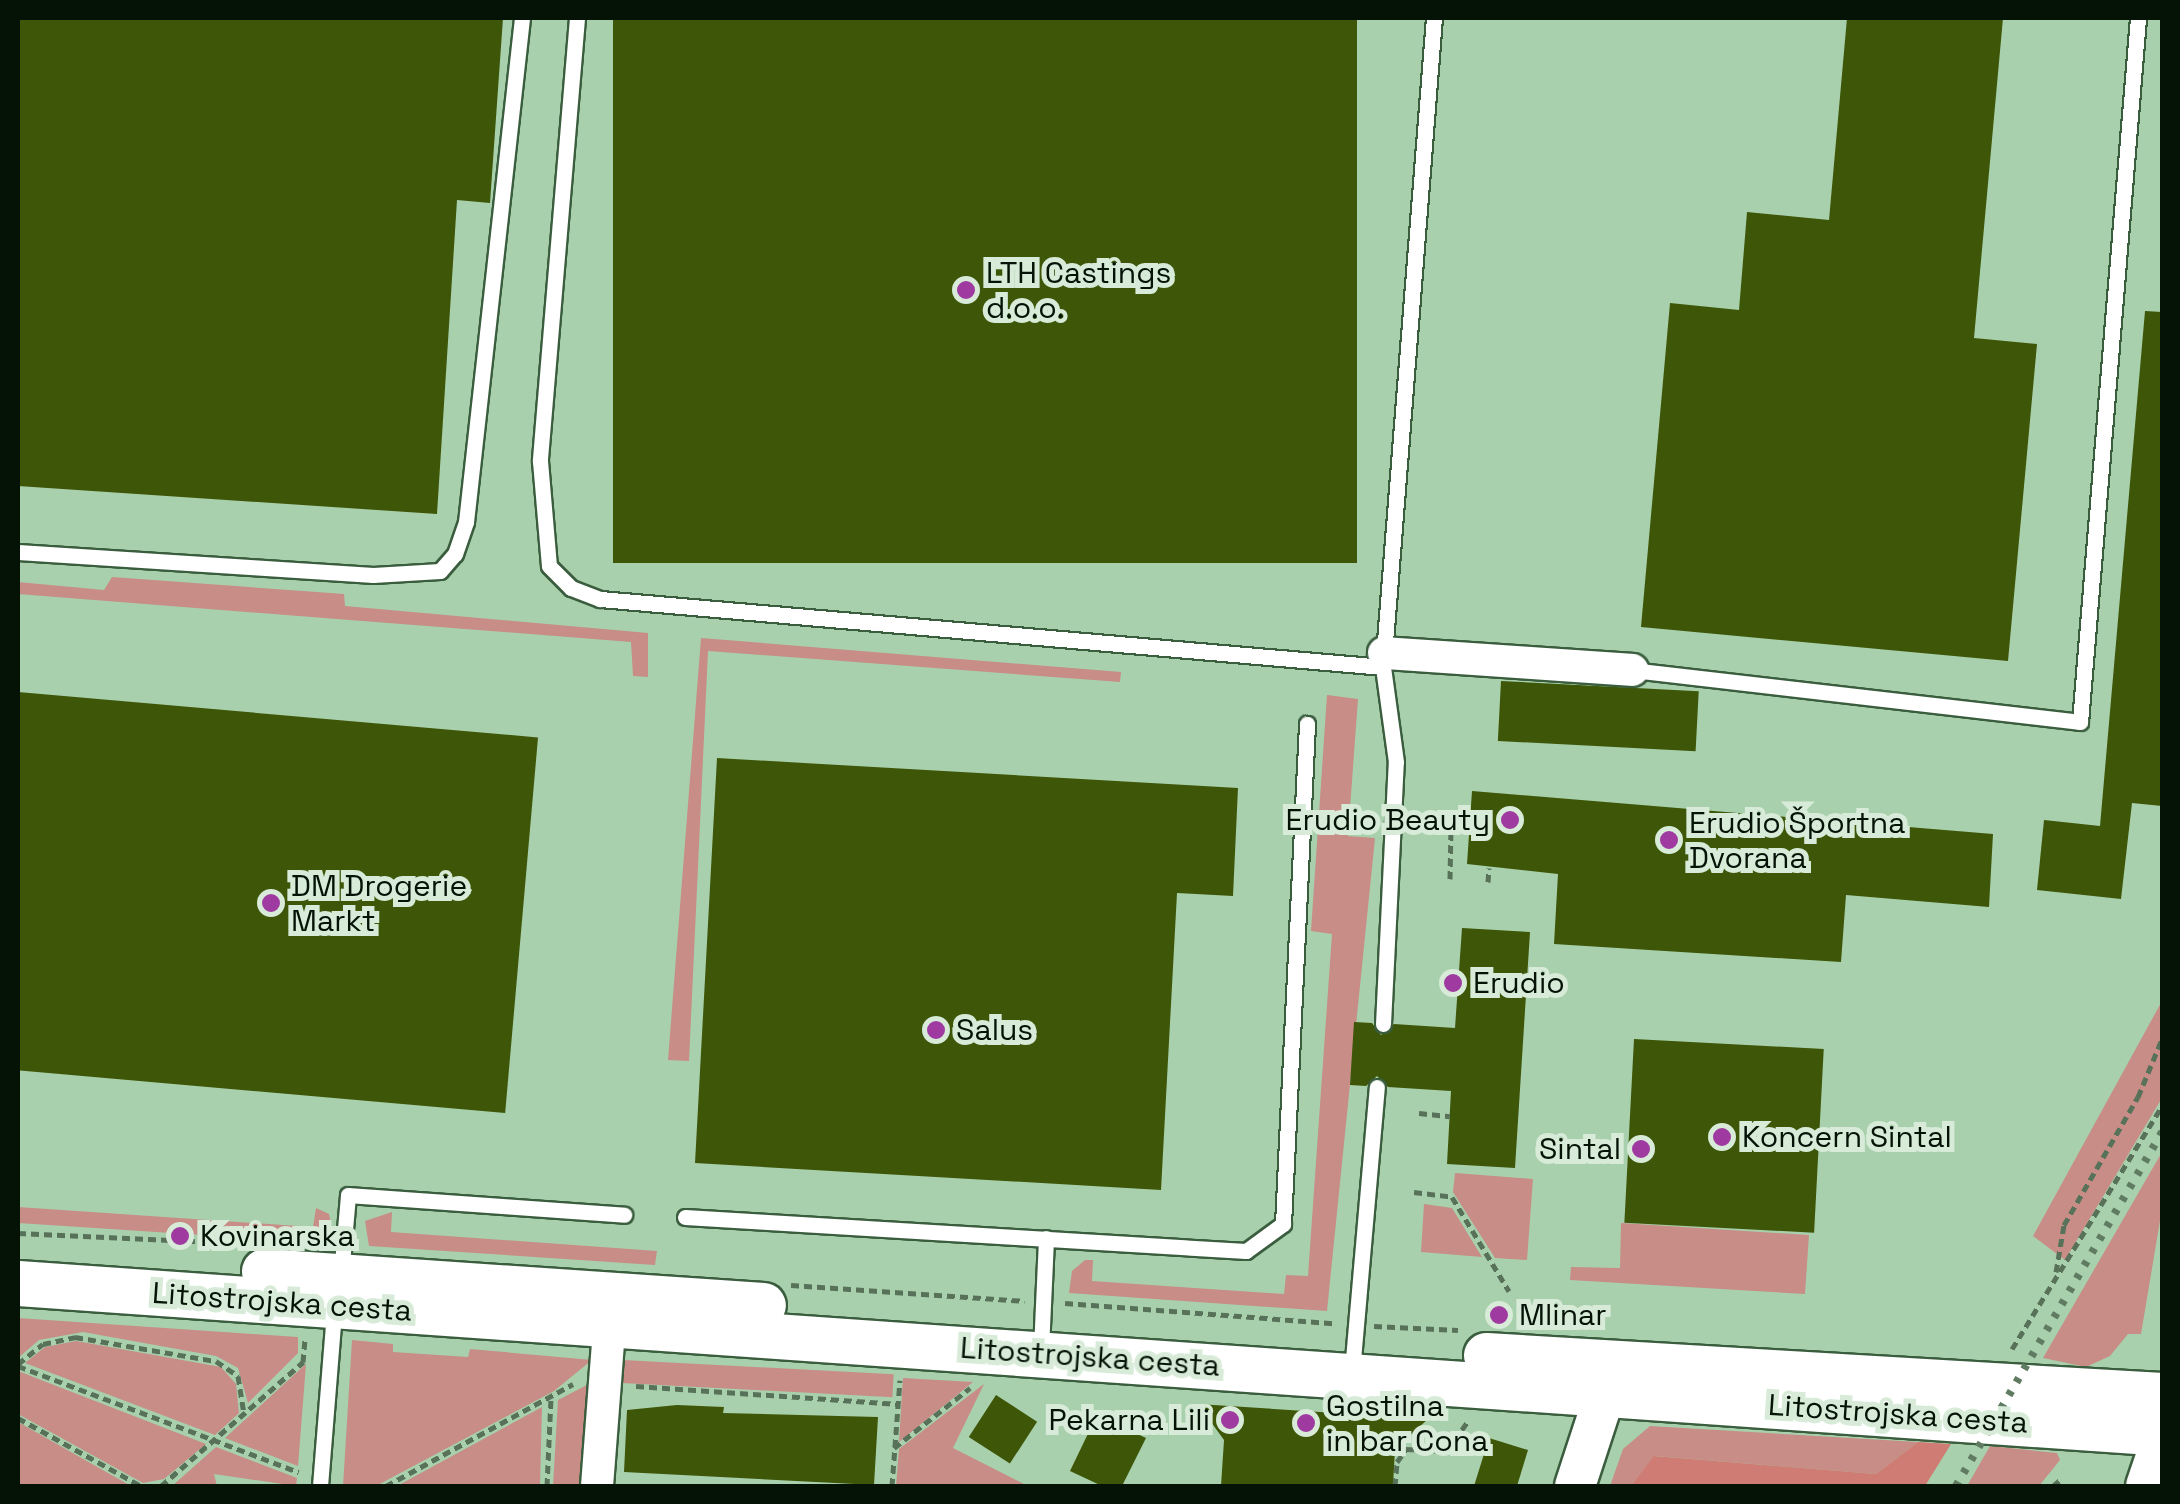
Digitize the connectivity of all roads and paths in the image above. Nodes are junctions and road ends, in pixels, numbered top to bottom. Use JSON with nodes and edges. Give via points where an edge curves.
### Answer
{"nodes":[{"id":1,"x":522,"y":18,"type":"edge"},
{"id":2,"x":577,"y":18,"type":"edge"},
{"id":3,"x":1434,"y":18,"type":"edge"},
{"id":4,"x":2138,"y":18,"type":"edge"},
{"id":5,"x":18,"y":552,"type":"edge"},
{"id":6,"x":1384,"y":660,"type":"junction"},
{"id":7,"x":1632,"y":670,"type":"joint"},
{"id":8,"x":1307,"y":724,"type":"dead end"},
{"id":9,"x":1469,"y":827,"type":"dead end"},
{"id":10,"x":1489,"y":868,"type":"dead end"},
{"id":11,"x":1450,"y":879,"type":"dead end"},
{"id":12,"x":1488,"y":882,"type":"dead end"},
{"id":13,"x":1383,"y":1024,"type":"dead end"},
{"id":14,"x":2162,"y":1040,"type":"edge"},
{"id":15,"x":1377,"y":1086,"type":"dead end"},
{"id":16,"x":2162,"y":1106,"type":"edge"},
{"id":17,"x":1418,"y":1113,"type":"dead end"},
{"id":18,"x":1450,"y":1116,"type":"dead end"},
{"id":19,"x":1414,"y":1192,"type":"dead end"},
{"id":20,"x":624,"y":1214,"type":"dead end"},
{"id":21,"x":685,"y":1216,"type":"dead end"},
{"id":22,"x":1046,"y":1238,"type":"junction"},
{"id":23,"x":18,"y":1257,"type":"edge"},
{"id":24,"x":2055,"y":1275,"type":"junction"},
{"id":25,"x":18,"y":1283,"type":"edge"},
{"id":26,"x":1508,"y":1291,"type":"dead end"},
{"id":27,"x":328,"y":1304,"type":"junction"},
{"id":28,"x":1041,"y":1339,"type":"junction"},
{"id":29,"x":607,"y":1342,"type":"junction"},
{"id":30,"x":1353,"y":1361,"type":"junction"},
{"id":31,"x":18,"y":1365,"type":"edge"},
{"id":32,"x":2002,"y":1366,"type":"dead end"},
{"id":33,"x":900,"y":1371,"type":"dead end"},
{"id":34,"x":986,"y":1376,"type":"dead end"},
{"id":35,"x":1610,"y":1378,"type":"junction"},
{"id":36,"x":1686,"y":1384,"type":"junction"},
{"id":37,"x":2162,"y":1394,"type":"edge"},
{"id":38,"x":551,"y":1398,"type":"junction"},
{"id":39,"x":898,"y":1404,"type":"junction"},
{"id":40,"x":1479,"y":1406,"type":"dead end"},
{"id":41,"x":244,"y":1414,"type":"junction"},
{"id":42,"x":18,"y":1418,"type":"edge"},
{"id":43,"x":2162,"y":1436,"type":"edge"},
{"id":44,"x":216,"y":1441,"type":"junction"},
{"id":45,"x":894,"y":1448,"type":"junction"},
{"id":46,"x":2060,"y":1480,"type":"dead end"},
{"id":47,"x":320,"y":1484,"type":"edge"},
{"id":48,"x":141,"y":1486,"type":"edge"},
{"id":49,"x":161,"y":1486,"type":"edge"},
{"id":50,"x":386,"y":1486,"type":"edge"},
{"id":51,"x":547,"y":1486,"type":"edge"},
{"id":52,"x":597,"y":1486,"type":"edge"},
{"id":53,"x":892,"y":1486,"type":"edge"},
{"id":54,"x":1395,"y":1486,"type":"edge"},
{"id":55,"x":1575,"y":1486,"type":"edge"},
{"id":56,"x":2053,"y":1486,"type":"edge"},
{"id":57,"x":2146,"y":1486,"type":"edge"}],
"edges":[{"from":1,"to":5,"type":"lane","via":[[466,522],[455,554],[440,571],[372,575]]},
{"from":2,"to":6,"type":"lane","via":[[540,460],[549,566],[571,588],[617,601]]},
{"from":3,"to":6,"type":"lane"},
{"from":4,"to":7,"type":"lane","via":[[2080,722]]},
{"from":6,"to":7,"type":"street"},
{"from":6,"to":13,"type":"lane","via":[[1396,762]]},
{"from":8,"to":22,"type":"lane","via":[[1283,1224],[1246,1250]]},
{"from":9,"to":11,"type":"path","via":[[1451,826]]},
{"from":10,"to":12,"type":"path"},
{"from":14,"to":24,"type":"path","via":[[2064,1225]]},
{"from":15,"to":30,"type":"lane"},
{"from":16,"to":24,"type":"path","via":[[2077,1251]]},
{"from":17,"to":18,"type":"path"},
{"from":19,"to":26,"type":"path","via":[[1452,1197]]},
{"from":20,"to":27,"type":"lane","via":[[348,1195]]},
{"from":21,"to":22,"type":"lane"},
{"from":22,"to":28,"type":"lane"},
{"from":23,"to":27,"type":"main road","name":"Litostrojska cesta"},
{"from":24,"to":32,"type":"path"},
{"from":25,"to":27,"type":"main road","name":"Litostrojska cesta"},
{"from":27,"to":29,"type":"main road","name":"Litostrojska cesta"},
{"from":27,"to":41,"type":"path","via":[[302,1362]]},
{"from":27,"to":47,"type":"lane"},
{"from":28,"to":29,"type":"main road","name":"Litostrojska cesta"},
{"from":28,"to":30,"type":"main road","name":"Litostrojska cesta"},
{"from":29,"to":38,"type":"path"},
{"from":29,"to":39,"type":"path"},
{"from":29,"to":52,"type":"street"},
{"from":30,"to":35,"type":"main road","name":"Litostrojska cesta"},
{"from":31,"to":41,"type":"path","via":[[42,1344],[75,1337],[216,1361],[238,1376]]},
{"from":31,"to":44,"type":"path"},
{"from":33,"to":39,"type":"path"},
{"from":34,"to":45,"type":"path"},
{"from":35,"to":36,"type":"main road","name":"Litostrojska cesta"},
{"from":35,"to":55,"type":"street"},
{"from":36,"to":37,"type":"main road","name":"Litostrojska cesta"},
{"from":36,"to":43,"type":"main road","name":"Litostrojska cesta"},
{"from":38,"to":50,"type":"path"},
{"from":38,"to":51,"type":"path"},
{"from":39,"to":45,"type":"path"},
{"from":40,"to":54,"type":"path","via":[[1447,1451],[1406,1449]]},
{"from":41,"to":44,"type":"path"},
{"from":42,"to":48,"type":"path"},
{"from":43,"to":57,"type":"street"},
{"from":44,"to":47,"type":"path"},
{"from":44,"to":49,"type":"path"},
{"from":45,"to":53,"type":"path"},
{"from":46,"to":56,"type":"path"}]}
